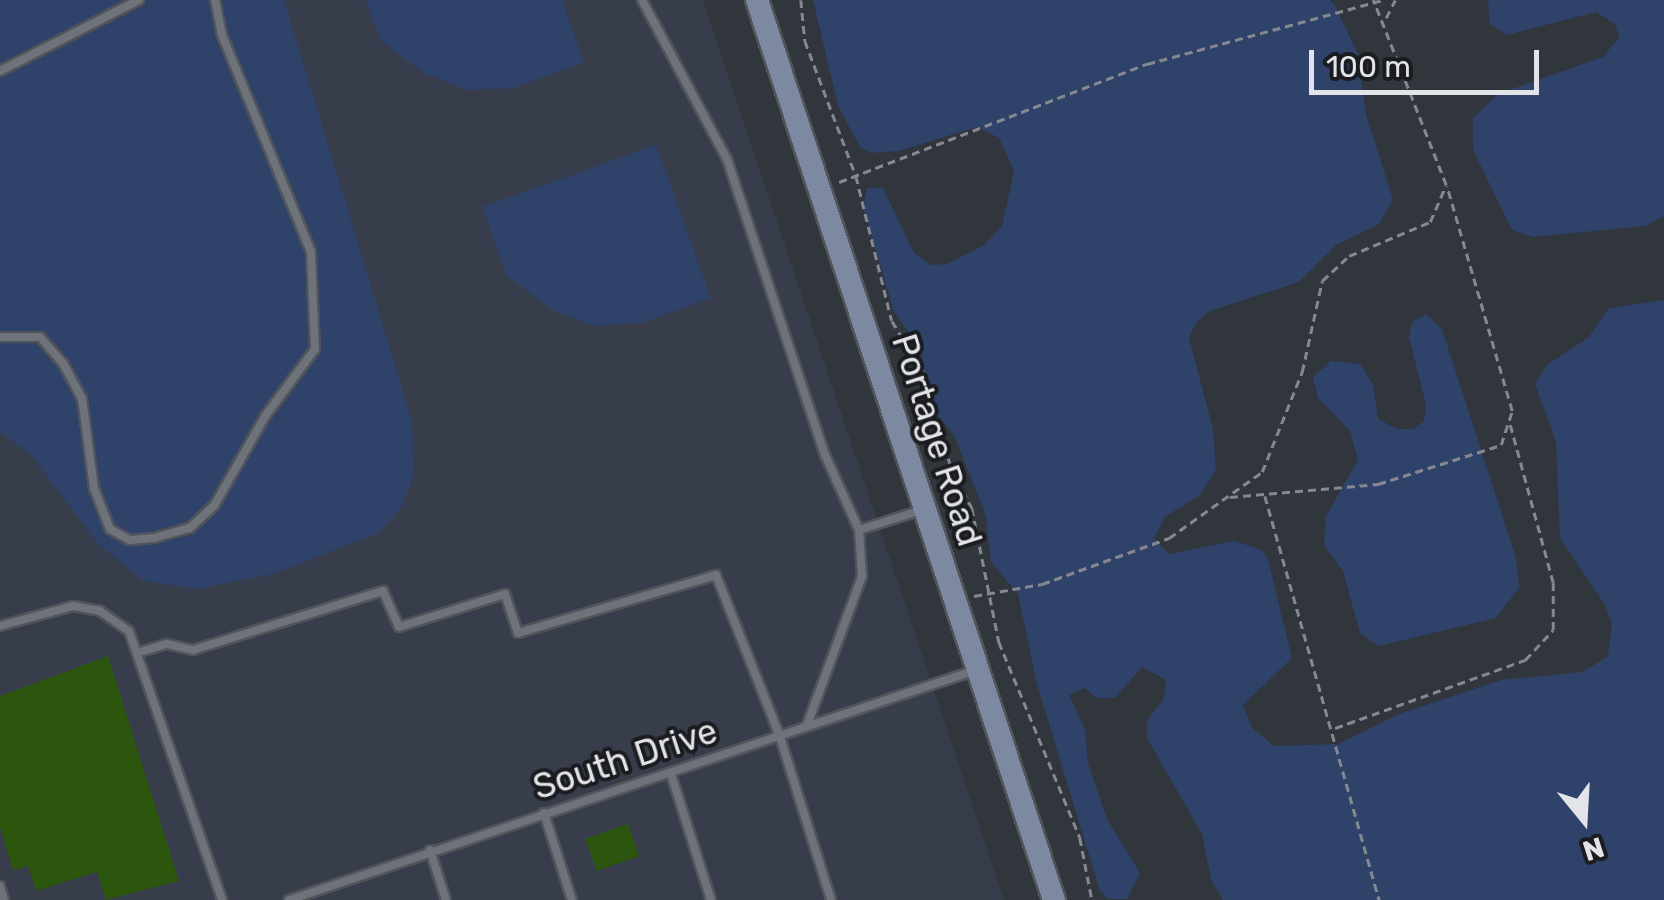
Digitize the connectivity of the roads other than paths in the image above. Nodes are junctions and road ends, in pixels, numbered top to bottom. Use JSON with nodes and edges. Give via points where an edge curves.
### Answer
{"nodes":[{"id":1,"x":139,"y":0,"type":"edge"},
{"id":2,"x":216,"y":0,"type":"edge"},
{"id":3,"x":642,"y":0,"type":"edge"},
{"id":4,"x":758,"y":0,"type":"edge"},
{"id":5,"x":0,"y":70,"type":"edge"},
{"id":6,"x":0,"y":337,"type":"edge"},
{"id":7,"x":922,"y":510,"type":"junction"},
{"id":8,"x":859,"y":530,"type":"junction"},
{"id":9,"x":0,"y":626,"type":"edge"},
{"id":10,"x":140,"y":652,"type":"junction"},
{"id":11,"x":977,"y":669,"type":"junction"},
{"id":12,"x":807,"y":726,"type":"junction"},
{"id":13,"x":780,"y":737,"type":"junction"},
{"id":14,"x":671,"y":774,"type":"junction"},
{"id":15,"x":544,"y":814,"type":"junction"},
{"id":16,"x":430,"y":850,"type":"junction"},
{"id":17,"x":0,"y":886,"type":"edge"},
{"id":18,"x":4,"y":900,"type":"edge"},
{"id":19,"x":222,"y":900,"type":"edge"},
{"id":20,"x":289,"y":900,"type":"edge"},
{"id":21,"x":446,"y":900,"type":"edge"},
{"id":22,"x":572,"y":900,"type":"edge"},
{"id":23,"x":712,"y":900,"type":"edge"},
{"id":24,"x":831,"y":900,"type":"edge"},
{"id":25,"x":1054,"y":900,"type":"edge"}],
"edges":[{"from":1,"to":5,"type":"lane"},
{"from":2,"to":6,"type":"lane","via":[[222,35],[311,252],[316,350],[266,415],[214,506],[190,528],[130,540],[110,529],[94,488],[82,398],[62,362],[40,337]]},
{"from":3,"to":8,"type":"lane","via":[[728,159],[826,454]]},
{"from":4,"to":7,"type":"main road","name":"Portage Road"},
{"from":7,"to":8,"type":"lane"},
{"from":7,"to":11,"type":"main road","name":"Portage Road"},
{"from":8,"to":12,"type":"lane","via":[[862,576]]},
{"from":9,"to":10,"type":"lane","via":[[86,607],[120,624]]},
{"from":10,"to":13,"type":"lane","via":[[167,644],[193,650],[382,590],[399,627],[505,594],[518,633],[716,575]]},
{"from":10,"to":19,"type":"lane"},
{"from":11,"to":12,"type":"lane","name":"South Drive"},
{"from":11,"to":25,"type":"main road","name":"Portage Road"},
{"from":12,"to":13,"type":"lane","name":"South Drive"},
{"from":13,"to":14,"type":"lane","name":"South Drive"},
{"from":13,"to":24,"type":"lane"},
{"from":14,"to":15,"type":"lane","name":"South Drive"},
{"from":14,"to":23,"type":"lane"},
{"from":15,"to":16,"type":"lane","name":"South Drive"},
{"from":15,"to":22,"type":"lane"},
{"from":16,"to":20,"type":"lane","name":"South Drive"},
{"from":16,"to":21,"type":"lane"},
{"from":17,"to":18,"type":"lane"}]}
